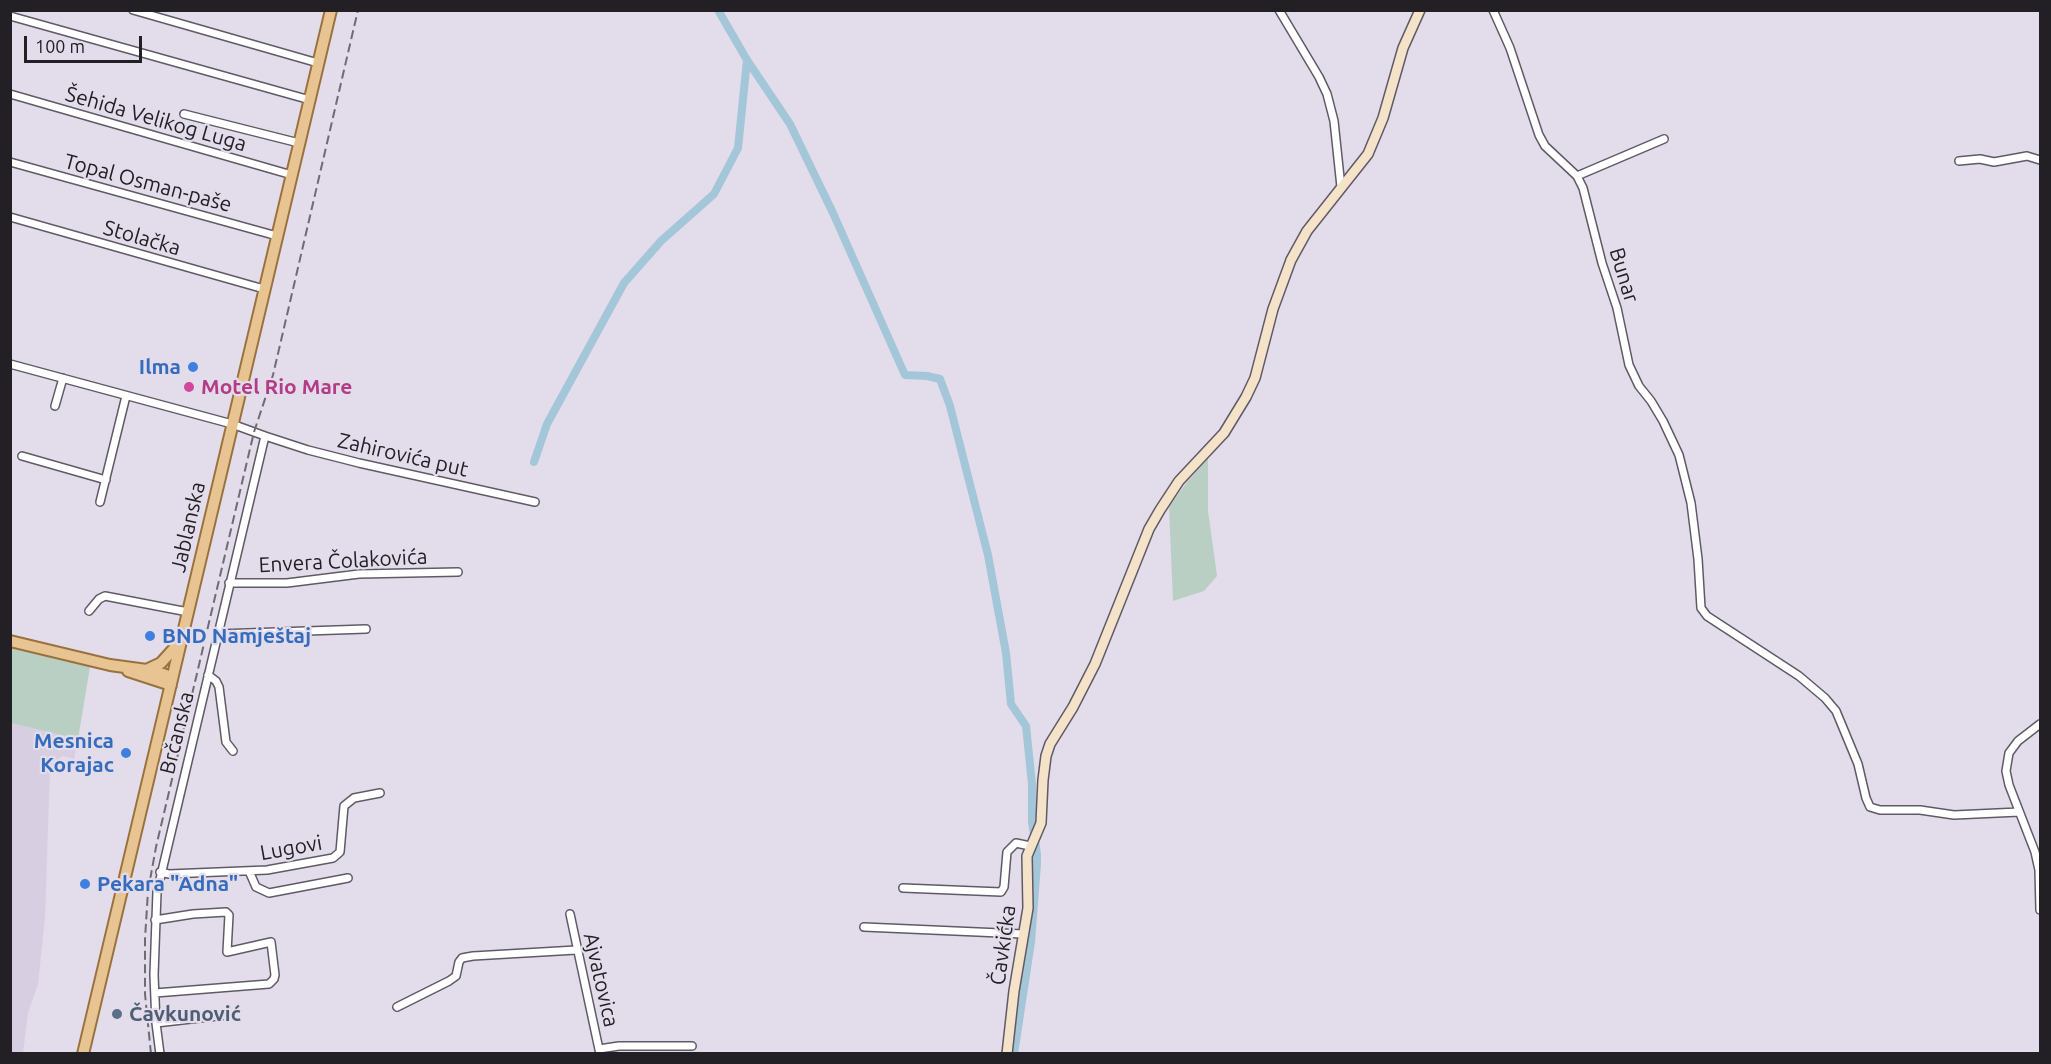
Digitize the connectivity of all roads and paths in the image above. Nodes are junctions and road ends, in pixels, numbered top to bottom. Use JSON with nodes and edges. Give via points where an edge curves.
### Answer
{"nodes":[{"id":1,"x":133,"y":10,"type":"edge"},
{"id":2,"x":331,"y":10,"type":"edge"},
{"id":3,"x":1279,"y":10,"type":"edge"},
{"id":4,"x":1420,"y":10,"type":"edge"},
{"id":5,"x":1493,"y":10,"type":"edge"},
{"id":6,"x":10,"y":16,"type":"edge"},
{"id":7,"x":318,"y":63,"type":"junction"},
{"id":8,"x":10,"y":94,"type":"edge"},
{"id":9,"x":310,"y":100,"type":"junction"},
{"id":10,"x":184,"y":114,"type":"dead end"},
{"id":11,"x":1664,"y":139,"type":"dead end"},
{"id":12,"x":299,"y":143,"type":"junction"},
{"id":13,"x":2040,"y":160,"type":"edge"},
{"id":14,"x":1959,"y":161,"type":"dead end"},
{"id":15,"x":10,"y":162,"type":"edge"},
{"id":16,"x":292,"y":175,"type":"junction"},
{"id":17,"x":1577,"y":176,"type":"junction"},
{"id":18,"x":1341,"y":187,"type":"junction"},
{"id":19,"x":10,"y":217,"type":"edge"},
{"id":20,"x":277,"y":236,"type":"junction"},
{"id":21,"x":264,"y":289,"type":"junction"},
{"id":22,"x":10,"y":364,"type":"edge"},
{"id":23,"x":63,"y":378,"type":"junction"},
{"id":24,"x":126,"y":396,"type":"junction"},
{"id":25,"x":55,"y":406,"type":"dead end"},
{"id":26,"x":232,"y":424,"type":"junction"},
{"id":27,"x":265,"y":436,"type":"junction"},
{"id":28,"x":22,"y":456,"type":"dead end"},
{"id":29,"x":106,"y":480,"type":"junction"},
{"id":30,"x":100,"y":502,"type":"dead end"},
{"id":31,"x":535,"y":502,"type":"dead end"},
{"id":32,"x":458,"y":572,"type":"dead end"},
{"id":33,"x":230,"y":583,"type":"junction"},
{"id":34,"x":89,"y":611,"type":"dead end"},
{"id":35,"x":188,"y":612,"type":"junction"},
{"id":36,"x":366,"y":629,"type":"dead end"},
{"id":37,"x":218,"y":634,"type":"junction"},
{"id":38,"x":10,"y":641,"type":"edge"},
{"id":39,"x":181,"y":641,"type":"junction"},
{"id":40,"x":110,"y":665,"type":"junction"},
{"id":41,"x":146,"y":670,"type":"junction"},
{"id":42,"x":208,"y":675,"type":"junction"},
{"id":43,"x":171,"y":683,"type":"junction"},
{"id":44,"x":2040,"y":723,"type":"edge"},
{"id":45,"x":233,"y":751,"type":"dead end"},
{"id":46,"x":380,"y":793,"type":"dead end"},
{"id":47,"x":2019,"y":812,"type":"junction"},
{"id":48,"x":1031,"y":844,"type":"junction"},
{"id":49,"x":249,"y":871,"type":"junction"},
{"id":50,"x":160,"y":872,"type":"junction"},
{"id":51,"x":348,"y":878,"type":"dead end"},
{"id":52,"x":903,"y":888,"type":"dead end"},
{"id":53,"x":2040,"y":910,"type":"edge"},
{"id":54,"x":570,"y":914,"type":"dead end"},
{"id":55,"x":155,"y":920,"type":"junction"},
{"id":56,"x":864,"y":927,"type":"dead end"},
{"id":57,"x":1023,"y":934,"type":"junction"},
{"id":58,"x":576,"y":950,"type":"junction"},
{"id":59,"x":155,"y":993,"type":"junction"},
{"id":60,"x":397,"y":1007,"type":"dead end"},
{"id":61,"x":226,"y":1016,"type":"dead end"},
{"id":62,"x":156,"y":1023,"type":"junction"},
{"id":63,"x":692,"y":1046,"type":"dead end"},
{"id":64,"x":600,"y":1051,"type":"edge"},
{"id":65,"x":83,"y":1053,"type":"edge"},
{"id":66,"x":160,"y":1053,"type":"edge"},
{"id":67,"x":1007,"y":1053,"type":"edge"}],
"edges":[{"from":1,"to":7,"type":"street"},
{"from":2,"to":7,"type":"main road","name":"Jablanska"},
{"from":3,"to":18,"type":"street","via":[[1327,94]]},
{"from":4,"to":18,"type":"street","via":[[1403,48],[1376,138]]},
{"from":5,"to":17,"type":"street","name":"Bunar","via":[[1539,135],[1545,146]]},
{"from":6,"to":9,"type":"street"},
{"from":7,"to":9,"type":"main road","name":"Jablanska"},
{"from":8,"to":16,"type":"street","name":"Šehida Velikog Luga"},
{"from":9,"to":12,"type":"main road","name":"Jablanska"},
{"from":10,"to":12,"type":"street"},
{"from":11,"to":17,"type":"street"},
{"from":12,"to":16,"type":"main road","name":"Jablanska"},
{"from":13,"to":14,"type":"street","via":[[2027,156],[1994,162]]},
{"from":15,"to":20,"type":"street","name":"Topal Osman-paše"},
{"from":16,"to":20,"type":"main road","name":"Jablanska"},
{"from":17,"to":47,"type":"street","name":"Bunar","via":[[1617,308],[1629,364],[1679,455],[1691,503],[1701,608],[1707,616],[1814,687],[1836,711],[1858,764],[1870,807],[1954,815]]},
{"from":18,"to":48,"type":"street","via":[[1307,231],[1291,260],[1246,397],[1224,433],[1168,497],[1149,529],[1095,664],[1050,744],[1041,823]]},
{"from":19,"to":21,"type":"street","name":"Stolačka"},
{"from":20,"to":21,"type":"main road","name":"Jablanska"},
{"from":21,"to":26,"type":"main road","name":"Jablanska"},
{"from":22,"to":23,"type":"street"},
{"from":23,"to":24,"type":"street"},
{"from":23,"to":25,"type":"street"},
{"from":24,"to":26,"type":"street"},
{"from":24,"to":29,"type":"street"},
{"from":26,"to":27,"type":"street"},
{"from":26,"to":35,"type":"main road","name":"Jablanska"},
{"from":27,"to":31,"type":"street","name":"Zahirovića put","via":[[348,460]]},
{"from":27,"to":33,"type":"street","name":"Brčanska"},
{"from":28,"to":29,"type":"street"},
{"from":29,"to":30,"type":"street"},
{"from":32,"to":33,"type":"street","name":"Envera Čolakovića","via":[[359,573],[287,583]]},
{"from":33,"to":37,"type":"street","name":"Brčanska"},
{"from":34,"to":35,"type":"street","via":[[105,596]]},
{"from":35,"to":39,"type":"main road","name":"Jablanska"},
{"from":36,"to":37,"type":"street"},
{"from":37,"to":42,"type":"street","name":"Brčanska"},
{"from":38,"to":40,"type":"main road"},
{"from":39,"to":41,"type":"main road","via":[[161,663]]},
{"from":39,"to":43,"type":"main road","name":"Jablanska"},
{"from":40,"to":41,"type":"main road"},
{"from":40,"to":43,"type":"main road"},
{"from":41,"to":43,"type":"main road","via":[[166,675]]},
{"from":42,"to":45,"type":"street","via":[[219,687],[226,742]]},
{"from":42,"to":50,"type":"street","name":"Brčanska"},
{"from":43,"to":65,"type":"main road","name":"Jablanska"},
{"from":44,"to":47,"type":"street","via":[[2008,753],[2006,771]]},
{"from":46,"to":49,"type":"street","name":"Lugovi","via":[[354,798],[344,806],[337,856]]},
{"from":47,"to":53,"type":"street","via":[[2039,870]]},
{"from":48,"to":52,"type":"street","via":[[1016,843],[1007,852],[1001,892]]},
{"from":48,"to":57,"type":"street","name":"Čavkićka"},
{"from":49,"to":50,"type":"street","name":"Lugovi"},
{"from":49,"to":51,"type":"street","via":[[256,887],[269,893]]},
{"from":50,"to":55,"type":"street","name":"Brčanska"},
{"from":54,"to":58,"type":"street","name":"Ajvatovica"},
{"from":55,"to":59,"type":"street","name":"Brčanska"},
{"from":55,"to":59,"type":"street","via":[[226,912],[227,952],[271,942],[274,975],[269,984]]},
{"from":56,"to":57,"type":"street"},
{"from":57,"to":67,"type":"street","name":"Čavkićka"},
{"from":58,"to":60,"type":"street","via":[[462,958],[456,976]]},
{"from":58,"to":64,"type":"street","name":"Ajvatovica"},
{"from":59,"to":62,"type":"street","name":"Brčanska"},
{"from":61,"to":62,"type":"street"},
{"from":62,"to":66,"type":"street","name":"Brčanska"},
{"from":63,"to":64,"type":"street","via":[[619,1046]]}]}
